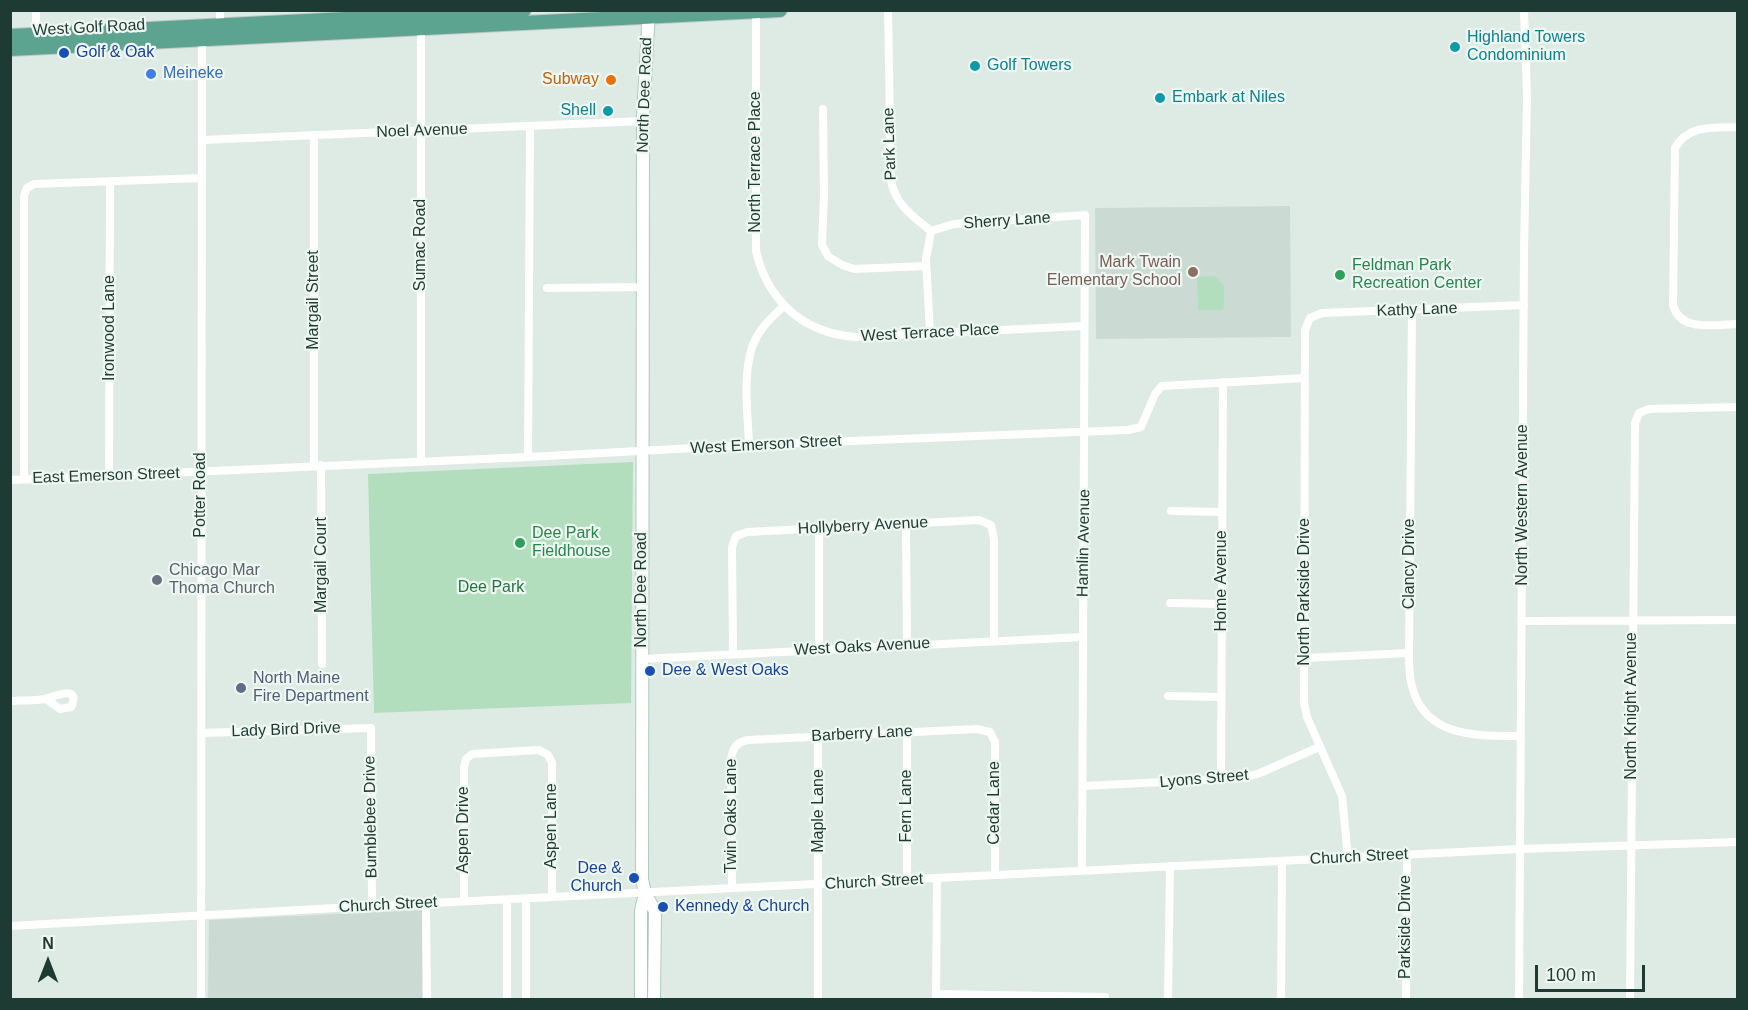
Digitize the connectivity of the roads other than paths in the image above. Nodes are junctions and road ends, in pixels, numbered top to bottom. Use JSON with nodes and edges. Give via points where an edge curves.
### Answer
{"nodes":[{"id":1,"x":36,"y":10,"type":"edge"},
{"id":2,"x":220,"y":10,"type":"edge"},
{"id":3,"x":780,"y":10,"type":"edge"},
{"id":4,"x":888,"y":10,"type":"edge"},
{"id":5,"x":1524,"y":10,"type":"edge"},
{"id":6,"x":522,"y":11,"type":"edge"},
{"id":7,"x":756,"y":11,"type":"edge"},
{"id":8,"x":648,"y":14,"type":"edge"},
{"id":9,"x":417,"y":18,"type":"edge"},
{"id":10,"x":220,"y":26,"type":"junction"},
{"id":11,"x":202,"y":33,"type":"junction"},
{"id":12,"x":10,"y":36,"type":"edge"},
{"id":13,"x":36,"y":41,"type":"junction"},
{"id":14,"x":10,"y":49,"type":"edge"},
{"id":15,"x":823,"y":110,"type":"dead end"},
{"id":16,"x":643,"y":121,"type":"junction"},
{"id":17,"x":530,"y":126,"type":"junction"},
{"id":18,"x":1737,"y":127,"type":"edge"},
{"id":19,"x":422,"y":131,"type":"junction"},
{"id":20,"x":314,"y":135,"type":"junction"},
{"id":21,"x":202,"y":140,"type":"junction"},
{"id":22,"x":201,"y":178,"type":"junction"},
{"id":23,"x":110,"y":181,"type":"junction"},
{"id":24,"x":1085,"y":215,"type":"joint"},
{"id":25,"x":931,"y":231,"type":"junction"},
{"id":26,"x":926,"y":266,"type":"junction"},
{"id":27,"x":643,"y":287,"type":"junction"},
{"id":28,"x":547,"y":288,"type":"dead end"},
{"id":29,"x":1524,"y":305,"type":"junction"},
{"id":30,"x":784,"y":306,"type":"junction"},
{"id":31,"x":1412,"y":310,"type":"junction"},
{"id":32,"x":1310,"y":318,"type":"joint"},
{"id":33,"x":1737,"y":324,"type":"edge"},
{"id":34,"x":1084,"y":326,"type":"junction"},
{"id":35,"x":930,"y":333,"type":"junction"},
{"id":36,"x":1305,"y":378,"type":"junction"},
{"id":37,"x":1223,"y":382,"type":"junction"},
{"id":38,"x":1737,"y":407,"type":"edge"},
{"id":39,"x":1084,"y":432,"type":"junction"},
{"id":40,"x":749,"y":445,"type":"junction"},
{"id":41,"x":642,"y":451,"type":"junction"},
{"id":42,"x":528,"y":457,"type":"junction"},
{"id":43,"x":422,"y":461,"type":"junction"},
{"id":44,"x":318,"y":465,"type":"junction"},
{"id":45,"x":201,"y":472,"type":"junction"},
{"id":46,"x":110,"y":476,"type":"junction"},
{"id":47,"x":24,"y":479,"type":"junction"},
{"id":48,"x":10,"y":480,"type":"edge"},
{"id":49,"x":1171,"y":512,"type":"dead end"},
{"id":50,"x":1222,"y":512,"type":"junction"},
{"id":51,"x":906,"y":524,"type":"junction"},
{"id":52,"x":819,"y":528,"type":"junction"},
{"id":53,"x":1170,"y":603,"type":"dead end"},
{"id":54,"x":1222,"y":604,"type":"junction"},
{"id":55,"x":1737,"y":620,"type":"edge"},
{"id":56,"x":1522,"y":621,"type":"junction"},
{"id":57,"x":1633,"y":621,"type":"junction"},
{"id":58,"x":1083,"y":637,"type":"junction"},
{"id":59,"x":994,"y":641,"type":"junction"},
{"id":60,"x":907,"y":645,"type":"junction"},
{"id":61,"x":819,"y":649,"type":"junction"},
{"id":62,"x":1409,"y":653,"type":"junction"},
{"id":63,"x":733,"y":654,"type":"junction"},
{"id":64,"x":1305,"y":658,"type":"junction"},
{"id":65,"x":642,"y":659,"type":"junction"},
{"id":66,"x":322,"y":664,"type":"dead end"},
{"id":67,"x":1168,"y":696,"type":"dead end"},
{"id":68,"x":1221,"y":697,"type":"junction"},
{"id":69,"x":46,"y":699,"type":"dead end"},
{"id":70,"x":10,"y":700,"type":"edge"},
{"id":71,"x":370,"y":728,"type":"joint"},
{"id":72,"x":907,"y":732,"type":"junction"},
{"id":73,"x":990,"y":732,"type":"joint"},
{"id":74,"x":201,"y":733,"type":"junction"},
{"id":75,"x":818,"y":736,"type":"junction"},
{"id":76,"x":1521,"y":736,"type":"junction"},
{"id":77,"x":736,"y":745,"type":"joint"},
{"id":78,"x":1319,"y":747,"type":"junction"},
{"id":79,"x":466,"y":759,"type":"joint"},
{"id":80,"x":1221,"y":780,"type":"junction"},
{"id":81,"x":1083,"y":786,"type":"junction"},
{"id":82,"x":1737,"y":842,"type":"edge"},
{"id":83,"x":1631,"y":845,"type":"junction"},
{"id":84,"x":1520,"y":849,"type":"junction"},
{"id":85,"x":1407,"y":854,"type":"junction"},
{"id":86,"x":1348,"y":858,"type":"junction"},
{"id":87,"x":1282,"y":861,"type":"junction"},
{"id":88,"x":1170,"y":866,"type":"junction"},
{"id":89,"x":1082,"y":871,"type":"junction"},
{"id":90,"x":995,"y":875,"type":"junction"},
{"id":91,"x":937,"y":879,"type":"junction"},
{"id":92,"x":907,"y":880,"type":"junction"},
{"id":93,"x":819,"y":885,"type":"junction"},
{"id":94,"x":732,"y":888,"type":"junction"},
{"id":95,"x":645,"y":893,"type":"junction"},
{"id":96,"x":552,"y":897,"type":"junction"},
{"id":97,"x":526,"y":899,"type":"junction"},
{"id":98,"x":507,"y":900,"type":"junction"},
{"id":99,"x":464,"y":902,"type":"junction"},
{"id":100,"x":426,"y":904,"type":"junction"},
{"id":101,"x":372,"y":906,"type":"junction"},
{"id":102,"x":201,"y":915,"type":"junction"},
{"id":103,"x":10,"y":926,"type":"edge"},
{"id":104,"x":936,"y":997,"type":"edge"},
{"id":105,"x":1105,"y":998,"type":"edge"},
{"id":106,"x":201,"y":999,"type":"edge"},
{"id":107,"x":427,"y":999,"type":"edge"},
{"id":108,"x":507,"y":999,"type":"edge"},
{"id":109,"x":526,"y":999,"type":"edge"},
{"id":110,"x":641,"y":999,"type":"edge"},
{"id":111,"x":654,"y":999,"type":"edge"},
{"id":112,"x":818,"y":999,"type":"edge"},
{"id":113,"x":1168,"y":999,"type":"edge"},
{"id":114,"x":1281,"y":999,"type":"edge"},
{"id":115,"x":1406,"y":999,"type":"edge"},
{"id":116,"x":1519,"y":999,"type":"edge"},
{"id":117,"x":1630,"y":999,"type":"edge"}],
"edges":[{"from":1,"to":13,"type":"street"},
{"from":2,"to":10,"type":"street"},
{"from":3,"to":7,"type":"main road","name":"West Golf Road"},
{"from":4,"to":25,"type":"street","name":"Park Lane","via":[[893,193],[899,204]]},
{"from":5,"to":29,"type":"street","name":"North Western Avenue"},
{"from":6,"to":9,"type":"main road","name":"West Golf Road"},
{"from":7,"to":8,"type":"main road","name":"West Golf Road"},
{"from":7,"to":30,"type":"street","name":"North Terrace Place","via":[[756,251],[768,285]]},
{"from":8,"to":9,"type":"main road","name":"West Golf Road"},
{"from":8,"to":16,"type":"street","name":"North Dee Road"},
{"from":9,"to":10,"type":"main road","name":"West Golf Road"},
{"from":9,"to":11,"type":"main road","name":"West Golf Road"},
{"from":9,"to":19,"type":"street","name":"Sumac Road"},
{"from":10,"to":11,"type":"main road","name":"West Golf Road"},
{"from":11,"to":13,"type":"main road","name":"West Golf Road"},
{"from":11,"to":21,"type":"street","name":"Potter Road"},
{"from":12,"to":13,"type":"main road","name":"West Golf Road"},
{"from":13,"to":14,"type":"main road","name":"West Golf Road"},
{"from":15,"to":26,"type":"street","via":[[822,244],[828,256],[854,269]]},
{"from":16,"to":17,"type":"street","name":"Noel Avenue"},
{"from":16,"to":27,"type":"street","name":"North Dee Road"},
{"from":17,"to":19,"type":"street","name":"Noel Avenue"},
{"from":17,"to":42,"type":"street"},
{"from":18,"to":33,"type":"street","via":[[1692,130],[1675,148],[1673,305],[1685,322]]},
{"from":19,"to":20,"type":"street","name":"Noel Avenue"},
{"from":19,"to":43,"type":"street","name":"Sumac Road"},
{"from":20,"to":21,"type":"street","name":"Noel Avenue"},
{"from":20,"to":44,"type":"street","name":"Margail Street"},
{"from":21,"to":22,"type":"street","name":"Potter Road"},
{"from":22,"to":23,"type":"street"},
{"from":22,"to":45,"type":"street","name":"Potter Road"},
{"from":23,"to":46,"type":"street","name":"Ironwood Lane"},
{"from":23,"to":47,"type":"street","via":[[34,184],[24,196]]},
{"from":24,"to":25,"type":"street","name":"Sherry Lane","via":[[954,224]]},
{"from":24,"to":34,"type":"street","name":"Hamlin Avenue"},
{"from":25,"to":26,"type":"street"},
{"from":26,"to":35,"type":"street"},
{"from":27,"to":28,"type":"street"},
{"from":27,"to":41,"type":"street","name":"North Dee Road"},
{"from":29,"to":31,"type":"street","name":"Kathy Lane"},
{"from":29,"to":56,"type":"street","name":"North Western Avenue"},
{"from":30,"to":35,"type":"street","name":"West Terrace Place","via":[[813,326],[841,336]]},
{"from":30,"to":40,"type":"street","via":[[762,328],[751,349],[747,376]]},
{"from":31,"to":32,"type":"street","name":"Kathy Lane","via":[[1322,314]]},
{"from":31,"to":62,"type":"street","name":"Clancy Drive"},
{"from":32,"to":36,"type":"street","name":"North Parkside Drive","via":[[1305,330]]},
{"from":34,"to":35,"type":"street","name":"West Terrace Place"},
{"from":34,"to":39,"type":"street","name":"Hamlin Avenue"},
{"from":36,"to":37,"type":"street","name":"West Emerson Street"},
{"from":36,"to":64,"type":"street","name":"North Parkside Drive"},
{"from":37,"to":39,"type":"street","name":"West Emerson Street","via":[[1162,386],[1140,427]]},
{"from":37,"to":50,"type":"street","name":"Home Avenue"},
{"from":38,"to":57,"type":"street","name":"North Knight Avenue","via":[[1649,409],[1639,413],[1635,423]]},
{"from":39,"to":40,"type":"street","name":"West Emerson Street"},
{"from":39,"to":58,"type":"street","name":"Hamlin Avenue"},
{"from":40,"to":41,"type":"street","name":"West Emerson Street"},
{"from":41,"to":42,"type":"street","name":"West Emerson Street"},
{"from":41,"to":65,"type":"street","name":"North Dee Road"},
{"from":42,"to":43,"type":"street","name":"West Emerson Street"},
{"from":43,"to":44,"type":"street","name":"West Emerson Street"},
{"from":44,"to":45,"type":"street","name":"West Emerson Street"},
{"from":44,"to":66,"type":"street","name":"Margail Court"},
{"from":45,"to":46,"type":"street","name":"East Emerson Street"},
{"from":45,"to":74,"type":"street","name":"Potter Road"},
{"from":46,"to":47,"type":"street","name":"East Emerson Street"},
{"from":47,"to":48,"type":"street","name":"East Emerson Street"},
{"from":49,"to":50,"type":"street"},
{"from":50,"to":54,"type":"street","name":"Home Avenue"},
{"from":51,"to":52,"type":"street","name":"Hollyberry Avenue"},
{"from":51,"to":59,"type":"street","name":"Hollyberry Avenue","via":[[979,520],[991,525]]},
{"from":51,"to":60,"type":"street"},
{"from":52,"to":61,"type":"street"},
{"from":52,"to":63,"type":"street","name":"Hollyberry Avenue","via":[[747,531],[736,536],[732,547]]},
{"from":53,"to":54,"type":"street"},
{"from":54,"to":68,"type":"street","name":"Home Avenue"},
{"from":55,"to":57,"type":"street"},
{"from":56,"to":57,"type":"street"},
{"from":56,"to":76,"type":"street","name":"North Western Avenue"},
{"from":57,"to":83,"type":"street","name":"North Knight Avenue"},
{"from":58,"to":59,"type":"street","name":"West Oaks Avenue"},
{"from":58,"to":81,"type":"street","name":"Hamlin Avenue"},
{"from":59,"to":60,"type":"street","name":"West Oaks Avenue"},
{"from":60,"to":61,"type":"street","name":"West Oaks Avenue"},
{"from":61,"to":63,"type":"street","name":"West Oaks Avenue"},
{"from":62,"to":64,"type":"street"},
{"from":62,"to":76,"type":"street","name":"Clancy Drive","via":[[1415,696],[1439,724],[1464,734]]},
{"from":63,"to":65,"type":"street","name":"West Oaks Avenue"},
{"from":64,"to":78,"type":"street","name":"North Parkside Drive","via":[[1305,709]]},
{"from":65,"to":95,"type":"street","name":"North Dee Road"},
{"from":67,"to":68,"type":"street"},
{"from":68,"to":80,"type":"street","name":"Home Avenue"},
{"from":69,"to":70,"type":"street"},
{"from":71,"to":74,"type":"street","name":"Lady Bird Drive"},
{"from":71,"to":101,"type":"street","name":"Bumblebee Drive"},
{"from":72,"to":73,"type":"street","name":"Barberry Lane"},
{"from":72,"to":75,"type":"street","name":"Barberry Lane"},
{"from":72,"to":92,"type":"street","name":"Fern Lane"},
{"from":73,"to":90,"type":"street","name":"Cedar Lane","via":[[995,742]]},
{"from":74,"to":102,"type":"street","name":"Potter Road"},
{"from":75,"to":77,"type":"street","name":"Barberry Lane","via":[[748,740]]},
{"from":75,"to":93,"type":"street","name":"Maple Lane"},
{"from":76,"to":84,"type":"street","name":"North Western Avenue"},
{"from":77,"to":94,"type":"street","name":"Twin Oaks Lane","via":[[731,759]]},
{"from":78,"to":80,"type":"street","name":"Lyons Street","via":[[1260,773]]},
{"from":78,"to":86,"type":"street","name":"North Parkside Drive","via":[[1342,796]]},
{"from":79,"to":96,"type":"street","name":"Aspen Lane","via":[[472,754],[539,750],[548,754],[552,763]]},
{"from":79,"to":99,"type":"street","name":"Aspen Drive"},
{"from":80,"to":81,"type":"street","name":"Lyons Street"},
{"from":81,"to":89,"type":"street","name":"Hamlin Avenue"},
{"from":82,"to":83,"type":"street","name":"Church Street"},
{"from":83,"to":84,"type":"street","name":"Church Street"},
{"from":83,"to":117,"type":"street","name":"North Knight Avenue"},
{"from":84,"to":85,"type":"street","name":"Church Street"},
{"from":84,"to":116,"type":"street","name":"North Western Avenue"},
{"from":85,"to":86,"type":"street","name":"Church Street"},
{"from":85,"to":115,"type":"street","name":"Parkside Drive"},
{"from":86,"to":87,"type":"street","name":"Church Street"},
{"from":87,"to":88,"type":"street","name":"Church Street"},
{"from":87,"to":114,"type":"street"},
{"from":88,"to":89,"type":"street","name":"Church Street"},
{"from":88,"to":113,"type":"street"},
{"from":89,"to":90,"type":"street","name":"Church Street"},
{"from":90,"to":91,"type":"street","name":"Church Street"},
{"from":91,"to":92,"type":"street","name":"Church Street"},
{"from":91,"to":104,"type":"street"},
{"from":92,"to":93,"type":"street","name":"Church Street"},
{"from":93,"to":94,"type":"street","name":"Church Street"},
{"from":93,"to":112,"type":"street","name":"Maple Lane"},
{"from":94,"to":95,"type":"street","name":"Church Street"},
{"from":95,"to":96,"type":"street","name":"Church Street"},
{"from":95,"to":110,"type":"street","via":[[641,911]]},
{"from":95,"to":111,"type":"street","via":[[655,910]]},
{"from":96,"to":97,"type":"street","name":"Church Street"},
{"from":97,"to":98,"type":"street","name":"Church Street"},
{"from":97,"to":109,"type":"street"},
{"from":98,"to":99,"type":"street","name":"Church Street"},
{"from":98,"to":108,"type":"street"},
{"from":99,"to":100,"type":"street","name":"Church Street"},
{"from":100,"to":101,"type":"street","name":"Church Street"},
{"from":100,"to":107,"type":"street"},
{"from":101,"to":102,"type":"street","name":"Church Street"},
{"from":102,"to":103,"type":"street","name":"Church Street"},
{"from":102,"to":106,"type":"street","name":"Potter Road"},
{"from":104,"to":105,"type":"street"}]}
